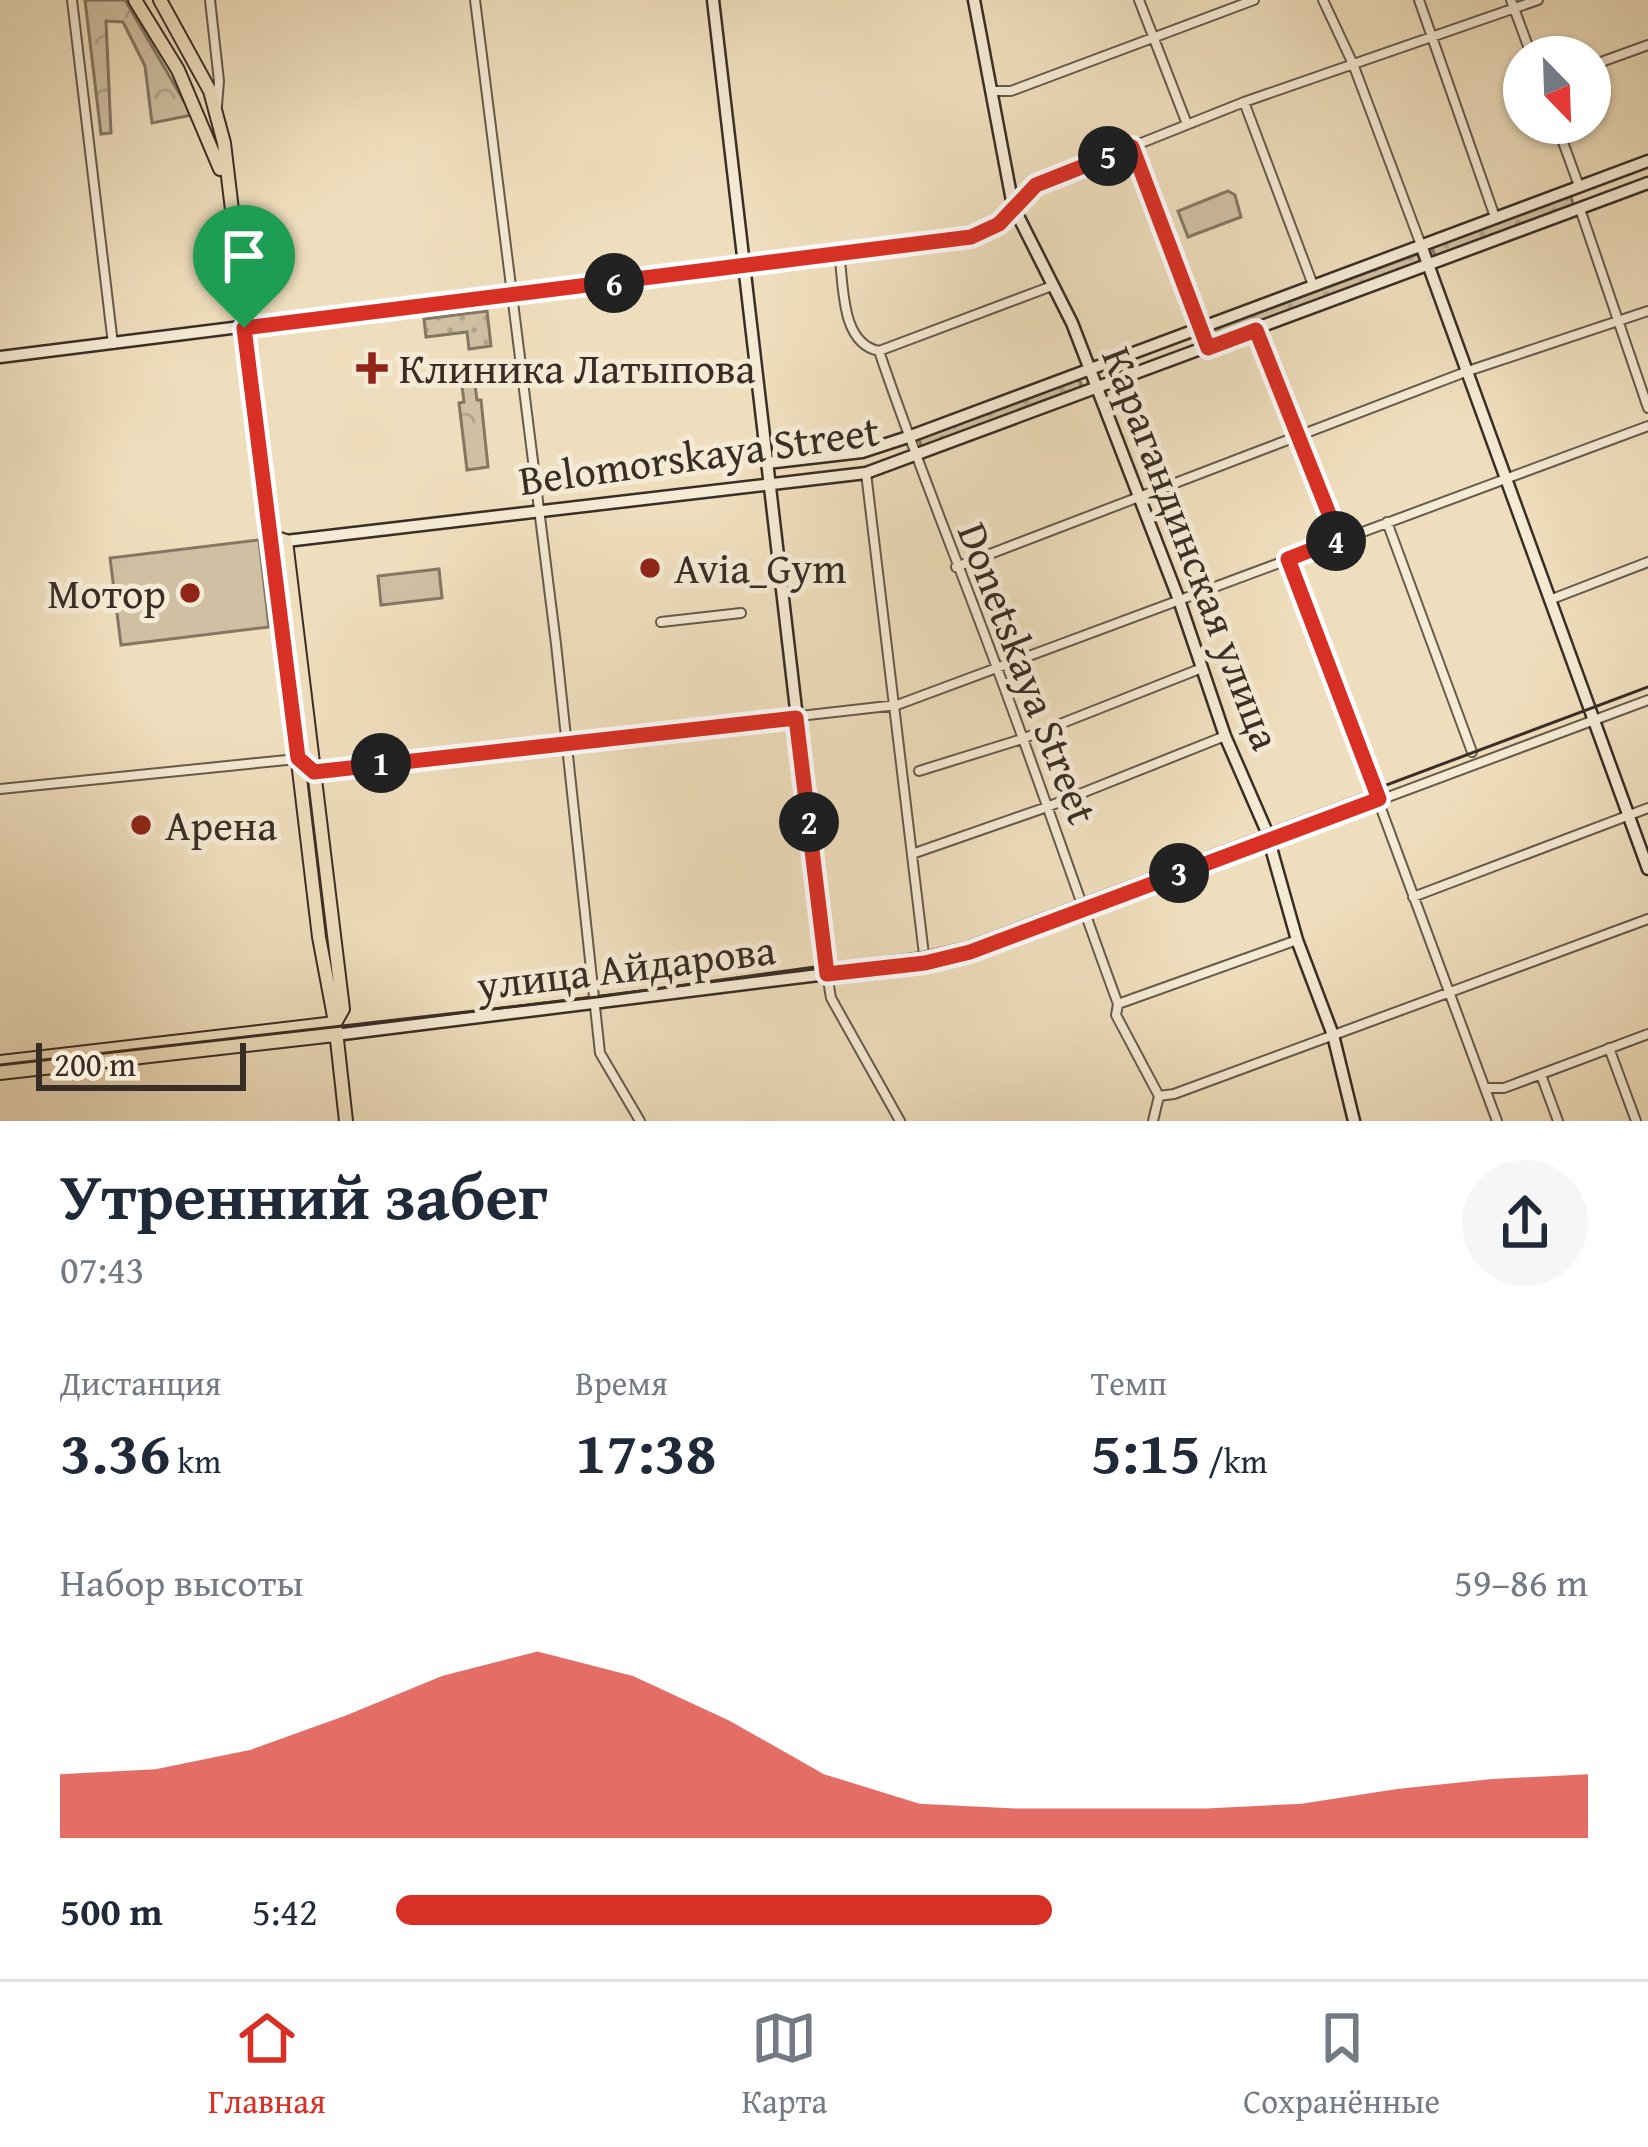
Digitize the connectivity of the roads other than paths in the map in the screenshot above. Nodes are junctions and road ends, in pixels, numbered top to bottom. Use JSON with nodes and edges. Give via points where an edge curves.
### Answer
{"nodes":[{"id":1,"x":72,"y":0,"type":"edge"},
{"id":2,"x":135,"y":0,"type":"edge"},
{"id":3,"x":160,"y":0,"type":"edge"},
{"id":4,"x":210,"y":0,"type":"edge"},
{"id":5,"x":475,"y":0,"type":"edge"},
{"id":6,"x":713,"y":0,"type":"edge"},
{"id":7,"x":974,"y":0,"type":"edge"},
{"id":8,"x":1139,"y":0,"type":"edge"},
{"id":9,"x":1254,"y":0,"type":"edge"},
{"id":10,"x":1323,"y":0,"type":"edge"},
{"id":11,"x":1419,"y":0,"type":"edge"},
{"id":12,"x":1538,"y":0,"type":"edge"},
{"id":13,"x":1513,"y":4,"type":"edge"},
{"id":14,"x":1153,"y":35,"type":"junction"},
{"id":15,"x":1432,"y":36,"type":"junction"},
{"id":16,"x":1524,"y":36,"type":"edge"},
{"id":17,"x":1648,"y":45,"type":"edge"},
{"id":18,"x":1611,"y":58,"type":"edge"},
{"id":19,"x":1353,"y":64,"type":"junction"},
{"id":20,"x":991,"y":91,"type":"junction"},
{"id":21,"x":1244,"y":102,"type":"junction"},
{"id":22,"x":217,"y":108,"type":"junction"},
{"id":23,"x":1187,"y":124,"type":"junction"},
{"id":24,"x":1564,"y":144,"type":"edge"},
{"id":25,"x":1132,"y":147,"type":"junction"},
{"id":26,"x":1648,"y":161,"type":"edge"},
{"id":27,"x":1648,"y":183,"type":"edge"},
{"id":28,"x":1579,"y":186,"type":"junction"},
{"id":29,"x":227,"y":193,"type":"junction"},
{"id":30,"x":1013,"y":206,"type":"junction"},
{"id":31,"x":1580,"y":208,"type":"junction"},
{"id":32,"x":1495,"y":218,"type":"junction"},
{"id":33,"x":1421,"y":244,"type":"junction"},
{"id":34,"x":838,"y":252,"type":"junction"},
{"id":35,"x":744,"y":264,"type":"junction"},
{"id":36,"x":1429,"y":265,"type":"junction"},
{"id":37,"x":1313,"y":285,"type":"junction"},
{"id":38,"x":1052,"y":286,"type":"junction"},
{"id":39,"x":514,"y":295,"type":"junction"},
{"id":40,"x":1648,"y":311,"type":"edge"},
{"id":41,"x":1619,"y":323,"type":"junction"},
{"id":42,"x":244,"y":328,"type":"junction"},
{"id":43,"x":1200,"y":328,"type":"junction"},
{"id":44,"x":1256,"y":330,"type":"junction"},
{"id":45,"x":113,"y":345,"type":"junction"},
{"id":46,"x":1208,"y":348,"type":"junction"},
{"id":47,"x":879,"y":351,"type":"junction"},
{"id":48,"x":0,"y":357,"type":"edge"},
{"id":49,"x":1089,"y":370,"type":"junction"},
{"id":50,"x":1468,"y":371,"type":"junction"},
{"id":51,"x":1097,"y":389,"type":"junction"},
{"id":52,"x":1648,"y":408,"type":"edge"},
{"id":53,"x":1648,"y":426,"type":"edge"},
{"id":54,"x":1298,"y":435,"type":"junction"},
{"id":55,"x":908,"y":437,"type":"junction"},
{"id":56,"x":914,"y":457,"type":"junction"},
{"id":57,"x":766,"y":463,"type":"junction"},
{"id":58,"x":866,"y":473,"type":"junction"},
{"id":59,"x":1508,"y":477,"type":"junction"},
{"id":60,"x":768,"y":482,"type":"junction"},
{"id":61,"x":1139,"y":495,"type":"junction"},
{"id":62,"x":539,"y":511,"type":"junction"},
{"id":63,"x":1387,"y":522,"type":"junction"},
{"id":64,"x":270,"y":536,"type":"junction"},
{"id":65,"x":1339,"y":539,"type":"junction"},
{"id":66,"x":286,"y":541,"type":"junction"},
{"id":67,"x":1288,"y":559,"type":"junction"},
{"id":68,"x":1648,"y":562,"type":"edge"},
{"id":69,"x":956,"y":567,"type":"junction"},
{"id":70,"x":1552,"y":599,"type":"junction"},
{"id":71,"x":1179,"y":600,"type":"junction"},
{"id":72,"x":741,"y":613,"type":"dead end"},
{"id":73,"x":661,"y":622,"type":"dead end"},
{"id":74,"x":996,"y":666,"type":"junction"},
{"id":75,"x":1202,"y":668,"type":"junction"},
{"id":76,"x":1648,"y":700,"type":"edge"},
{"id":77,"x":897,"y":705,"type":"junction"},
{"id":78,"x":796,"y":718,"type":"junction"},
{"id":79,"x":1596,"y":719,"type":"junction"},
{"id":80,"x":1225,"y":736,"type":"junction"},
{"id":81,"x":1022,"y":740,"type":"junction"},
{"id":82,"x":568,"y":744,"type":"junction"},
{"id":83,"x":1472,"y":752,"type":"dead end"},
{"id":84,"x":298,"y":758,"type":"junction"},
{"id":85,"x":919,"y":771,"type":"dead end"},
{"id":86,"x":314,"y":772,"type":"junction"},
{"id":87,"x":0,"y":789,"type":"edge"},
{"id":88,"x":1379,"y":799,"type":"junction"},
{"id":89,"x":1047,"y":807,"type":"junction"},
{"id":90,"x":1648,"y":808,"type":"edge"},
{"id":91,"x":1629,"y":814,"type":"junction"},
{"id":92,"x":1268,"y":838,"type":"junction"},
{"id":93,"x":912,"y":854,"type":"junction"},
{"id":94,"x":1648,"y":869,"type":"edge"},
{"id":95,"x":1413,"y":897,"type":"junction"},
{"id":96,"x":1085,"y":910,"type":"junction"},
{"id":97,"x":1648,"y":919,"type":"edge"},
{"id":98,"x":1297,"y":940,"type":"junction"},
{"id":99,"x":925,"y":963,"type":"junction"},
{"id":100,"x":827,"y":974,"type":"junction"},
{"id":101,"x":1451,"y":993,"type":"junction"},
{"id":102,"x":1118,"y":1004,"type":"junction"},
{"id":103,"x":596,"y":1006,"type":"junction"},
{"id":104,"x":335,"y":1027,"type":"junction"},
{"id":105,"x":1648,"y":1034,"type":"edge"},
{"id":106,"x":1333,"y":1035,"type":"junction"},
{"id":107,"x":1609,"y":1048,"type":"junction"},
{"id":108,"x":0,"y":1061,"type":"edge"},
{"id":109,"x":0,"y":1073,"type":"edge"},
{"id":110,"x":1541,"y":1075,"type":"junction"},
{"id":111,"x":1486,"y":1088,"type":"junction"},
{"id":112,"x":1159,"y":1096,"type":"junction"},
{"id":113,"x":346,"y":1121,"type":"edge"},
{"id":114,"x":640,"y":1121,"type":"edge"},
{"id":115,"x":901,"y":1121,"type":"edge"},
{"id":116,"x":1153,"y":1121,"type":"edge"},
{"id":117,"x":1354,"y":1121,"type":"edge"},
{"id":118,"x":1497,"y":1121,"type":"edge"},
{"id":119,"x":1558,"y":1121,"type":"edge"},
{"id":120,"x":1636,"y":1121,"type":"edge"}],
"edges":[{"from":1,"to":45,"type":"street"},
{"from":2,"to":29,"type":"main road","via":[[193,100]]},
{"from":3,"to":22,"type":"main road"},
{"from":4,"to":22,"type":"street"},
{"from":5,"to":39,"type":"street"},
{"from":6,"to":35,"type":"main road"},
{"from":7,"to":20,"type":"main road","name":"Карагандинская улица"},
{"from":8,"to":14,"type":"street"},
{"from":9,"to":14,"type":"street"},
{"from":10,"to":19,"type":"street"},
{"from":11,"to":15,"type":"street"},
{"from":12,"to":13,"type":"street"},
{"from":13,"to":15,"type":"street"},
{"from":13,"to":16,"type":"street"},
{"from":14,"to":20,"type":"street","via":[[1011,91]]},
{"from":14,"to":23,"type":"street"},
{"from":15,"to":19,"type":"street"},
{"from":15,"to":32,"type":"street"},
{"from":17,"to":18,"type":"street"},
{"from":19,"to":21,"type":"street"},
{"from":19,"to":33,"type":"street"},
{"from":20,"to":30,"type":"main road","name":"Карагандинская улица"},
{"from":21,"to":23,"type":"street"},
{"from":21,"to":37,"type":"street"},
{"from":22,"to":29,"type":"main road"},
{"from":23,"to":25,"type":"street"},
{"from":24,"to":28,"type":"street"},
{"from":25,"to":30,"type":"street","via":[[1036,185]]},
{"from":25,"to":43,"type":"street"},
{"from":26,"to":28,"type":"main road","name":"Belomorskaya Street"},
{"from":27,"to":31,"type":"main road","name":"Belomorskaya Street"},
{"from":28,"to":32,"type":"main road","name":"Belomorskaya Street"},
{"from":29,"to":42,"type":"main road"},
{"from":30,"to":34,"type":"street","via":[[999,224],[971,237]]},
{"from":30,"to":38,"type":"main road","name":"Карагандинская улица"},
{"from":31,"to":36,"type":"main road","name":"Belomorskaya Street"},
{"from":31,"to":41,"type":"street"},
{"from":32,"to":33,"type":"main road","name":"Belomorskaya Street"},
{"from":33,"to":36,"type":"main road"},
{"from":33,"to":37,"type":"main road","name":"Belomorskaya Street"},
{"from":34,"to":35,"type":"street"},
{"from":34,"to":47,"type":"street","name":"Donetskaya Street","via":[[852,332],[864,348]]},
{"from":35,"to":39,"type":"main road"},
{"from":35,"to":57,"type":"main road"},
{"from":36,"to":44,"type":"main road","name":"Belomorskaya Street"},
{"from":36,"to":50,"type":"main road"},
{"from":37,"to":43,"type":"main road","name":"Belomorskaya Street"},
{"from":38,"to":47,"type":"street"},
{"from":38,"to":49,"type":"main road","name":"Карагандинская улица"},
{"from":39,"to":42,"type":"main road"},
{"from":39,"to":62,"type":"street"},
{"from":40,"to":41,"type":"street"},
{"from":41,"to":50,"type":"street"},
{"from":41,"to":52,"type":"street"},
{"from":42,"to":45,"type":"main road"},
{"from":42,"to":64,"type":"main road"},
{"from":43,"to":46,"type":"street"},
{"from":43,"to":49,"type":"main road","name":"Belomorskaya Street"},
{"from":44,"to":46,"type":"main road","name":"Belomorskaya Street"},
{"from":44,"to":54,"type":"street"},
{"from":45,"to":48,"type":"main road"},
{"from":46,"to":51,"type":"main road","name":"Belomorskaya Street"},
{"from":47,"to":55,"type":"street","name":"Donetskaya Street"},
{"from":49,"to":51,"type":"main road","name":"Карагандинская улица"},
{"from":49,"to":55,"type":"main road","name":"Belomorskaya Street"},
{"from":50,"to":54,"type":"street"},
{"from":50,"to":59,"type":"main road"},
{"from":51,"to":56,"type":"main road","name":"Belomorskaya Street"},
{"from":51,"to":61,"type":"main road","name":"Карагандинская улица"},
{"from":53,"to":59,"type":"street"},
{"from":54,"to":61,"type":"street"},
{"from":54,"to":65,"type":"street"},
{"from":55,"to":56,"type":"street","name":"Donetskaya Street"},
{"from":55,"to":57,"type":"main road","name":"Belomorskaya Street","via":[[862,452]]},
{"from":56,"to":58,"type":"main road","name":"Belomorskaya Street"},
{"from":56,"to":69,"type":"street","name":"Donetskaya Street"},
{"from":57,"to":60,"type":"main road"},
{"from":58,"to":60,"type":"main road","name":"Belomorskaya Street"},
{"from":58,"to":77,"type":"street"},
{"from":59,"to":63,"type":"street"},
{"from":59,"to":70,"type":"main road"},
{"from":60,"to":62,"type":"main road","name":"Belomorskaya Street"},
{"from":60,"to":78,"type":"main road"},
{"from":61,"to":69,"type":"street"},
{"from":61,"to":71,"type":"main road","name":"Карагандинская улица"},
{"from":62,"to":66,"type":"main road","name":"Belomorskaya Street"},
{"from":62,"to":82,"type":"street"},
{"from":63,"to":65,"type":"street"},
{"from":63,"to":83,"type":"street"},
{"from":64,"to":66,"type":"main road"},
{"from":64,"to":84,"type":"main road"},
{"from":65,"to":67,"type":"street"},
{"from":66,"to":86,"type":"main road"},
{"from":67,"to":71,"type":"street"},
{"from":67,"to":88,"type":"street"},
{"from":68,"to":70,"type":"street"},
{"from":69,"to":74,"type":"street","name":"Donetskaya Street"},
{"from":70,"to":79,"type":"main road"},
{"from":71,"to":74,"type":"street"},
{"from":71,"to":75,"type":"main road","name":"Карагандинская улица"},
{"from":72,"to":73,"type":"street"},
{"from":74,"to":77,"type":"street"},
{"from":74,"to":81,"type":"street","name":"Donetskaya Street"},
{"from":75,"to":80,"type":"main road","name":"Карагандинская улица"},
{"from":75,"to":81,"type":"street"},
{"from":76,"to":79,"type":"street","name":"улица Айдарова"},
{"from":77,"to":78,"type":"street"},
{"from":77,"to":93,"type":"street"},
{"from":78,"to":82,"type":"street"},
{"from":78,"to":100,"type":"main road"},
{"from":79,"to":88,"type":"street","name":"улица Айдарова"},
{"from":79,"to":91,"type":"main road"},
{"from":80,"to":89,"type":"street"},
{"from":80,"to":92,"type":"main road","name":"Карагандинская улица"},
{"from":81,"to":85,"type":"street"},
{"from":81,"to":89,"type":"street","name":"Donetskaya Street"},
{"from":82,"to":86,"type":"street"},
{"from":82,"to":103,"type":"street"},
{"from":84,"to":86,"type":"street"},
{"from":84,"to":87,"type":"street"},
{"from":84,"to":104,"type":"main road"},
{"from":86,"to":104,"type":"main road","via":[[343,1009]]},
{"from":88,"to":92,"type":"street","name":"улица Айдарова"},
{"from":88,"to":95,"type":"street"},
{"from":89,"to":93,"type":"street"},
{"from":89,"to":96,"type":"street","name":"Donetskaya Street"},
{"from":90,"to":91,"type":"street"},
{"from":91,"to":94,"type":"main road"},
{"from":91,"to":95,"type":"street"},
{"from":92,"to":96,"type":"street","name":"улица Айдарова"},
{"from":92,"to":98,"type":"main road","name":"Карагандинская улица"},
{"from":93,"to":99,"type":"street"},
{"from":95,"to":101,"type":"street"},
{"from":96,"to":99,"type":"street","name":"улица Айдарова"},
{"from":96,"to":102,"type":"street","name":"Donetskaya Street"},
{"from":97,"to":101,"type":"street"},
{"from":98,"to":102,"type":"street"},
{"from":98,"to":106,"type":"main road","name":"Карагандинская улица"},
{"from":99,"to":100,"type":"street","name":"улица Айдарова"},
{"from":100,"to":103,"type":"main road","name":"улица Айдарова"},
{"from":100,"to":115,"type":"street","via":[[831,998]]},
{"from":101,"to":106,"type":"street"},
{"from":101,"to":111,"type":"street"},
{"from":102,"to":112,"type":"street","name":"Donetskaya Street"},
{"from":103,"to":104,"type":"main road","name":"улица Айдарова"},
{"from":103,"to":114,"type":"street","via":[[600,1053]]},
{"from":104,"to":108,"type":"main road","name":"улица Айдарова"},
{"from":104,"to":109,"type":"main road","name":"улица Айдарова"},
{"from":104,"to":113,"type":"main road"},
{"from":105,"to":107,"type":"street"},
{"from":106,"to":112,"type":"street"},
{"from":106,"to":117,"type":"main road","name":"Карагандинская улица"},
{"from":107,"to":110,"type":"street"},
{"from":107,"to":120,"type":"street"},
{"from":110,"to":111,"type":"street"},
{"from":110,"to":119,"type":"street"},
{"from":111,"to":118,"type":"street"},
{"from":112,"to":116,"type":"street"}]}
